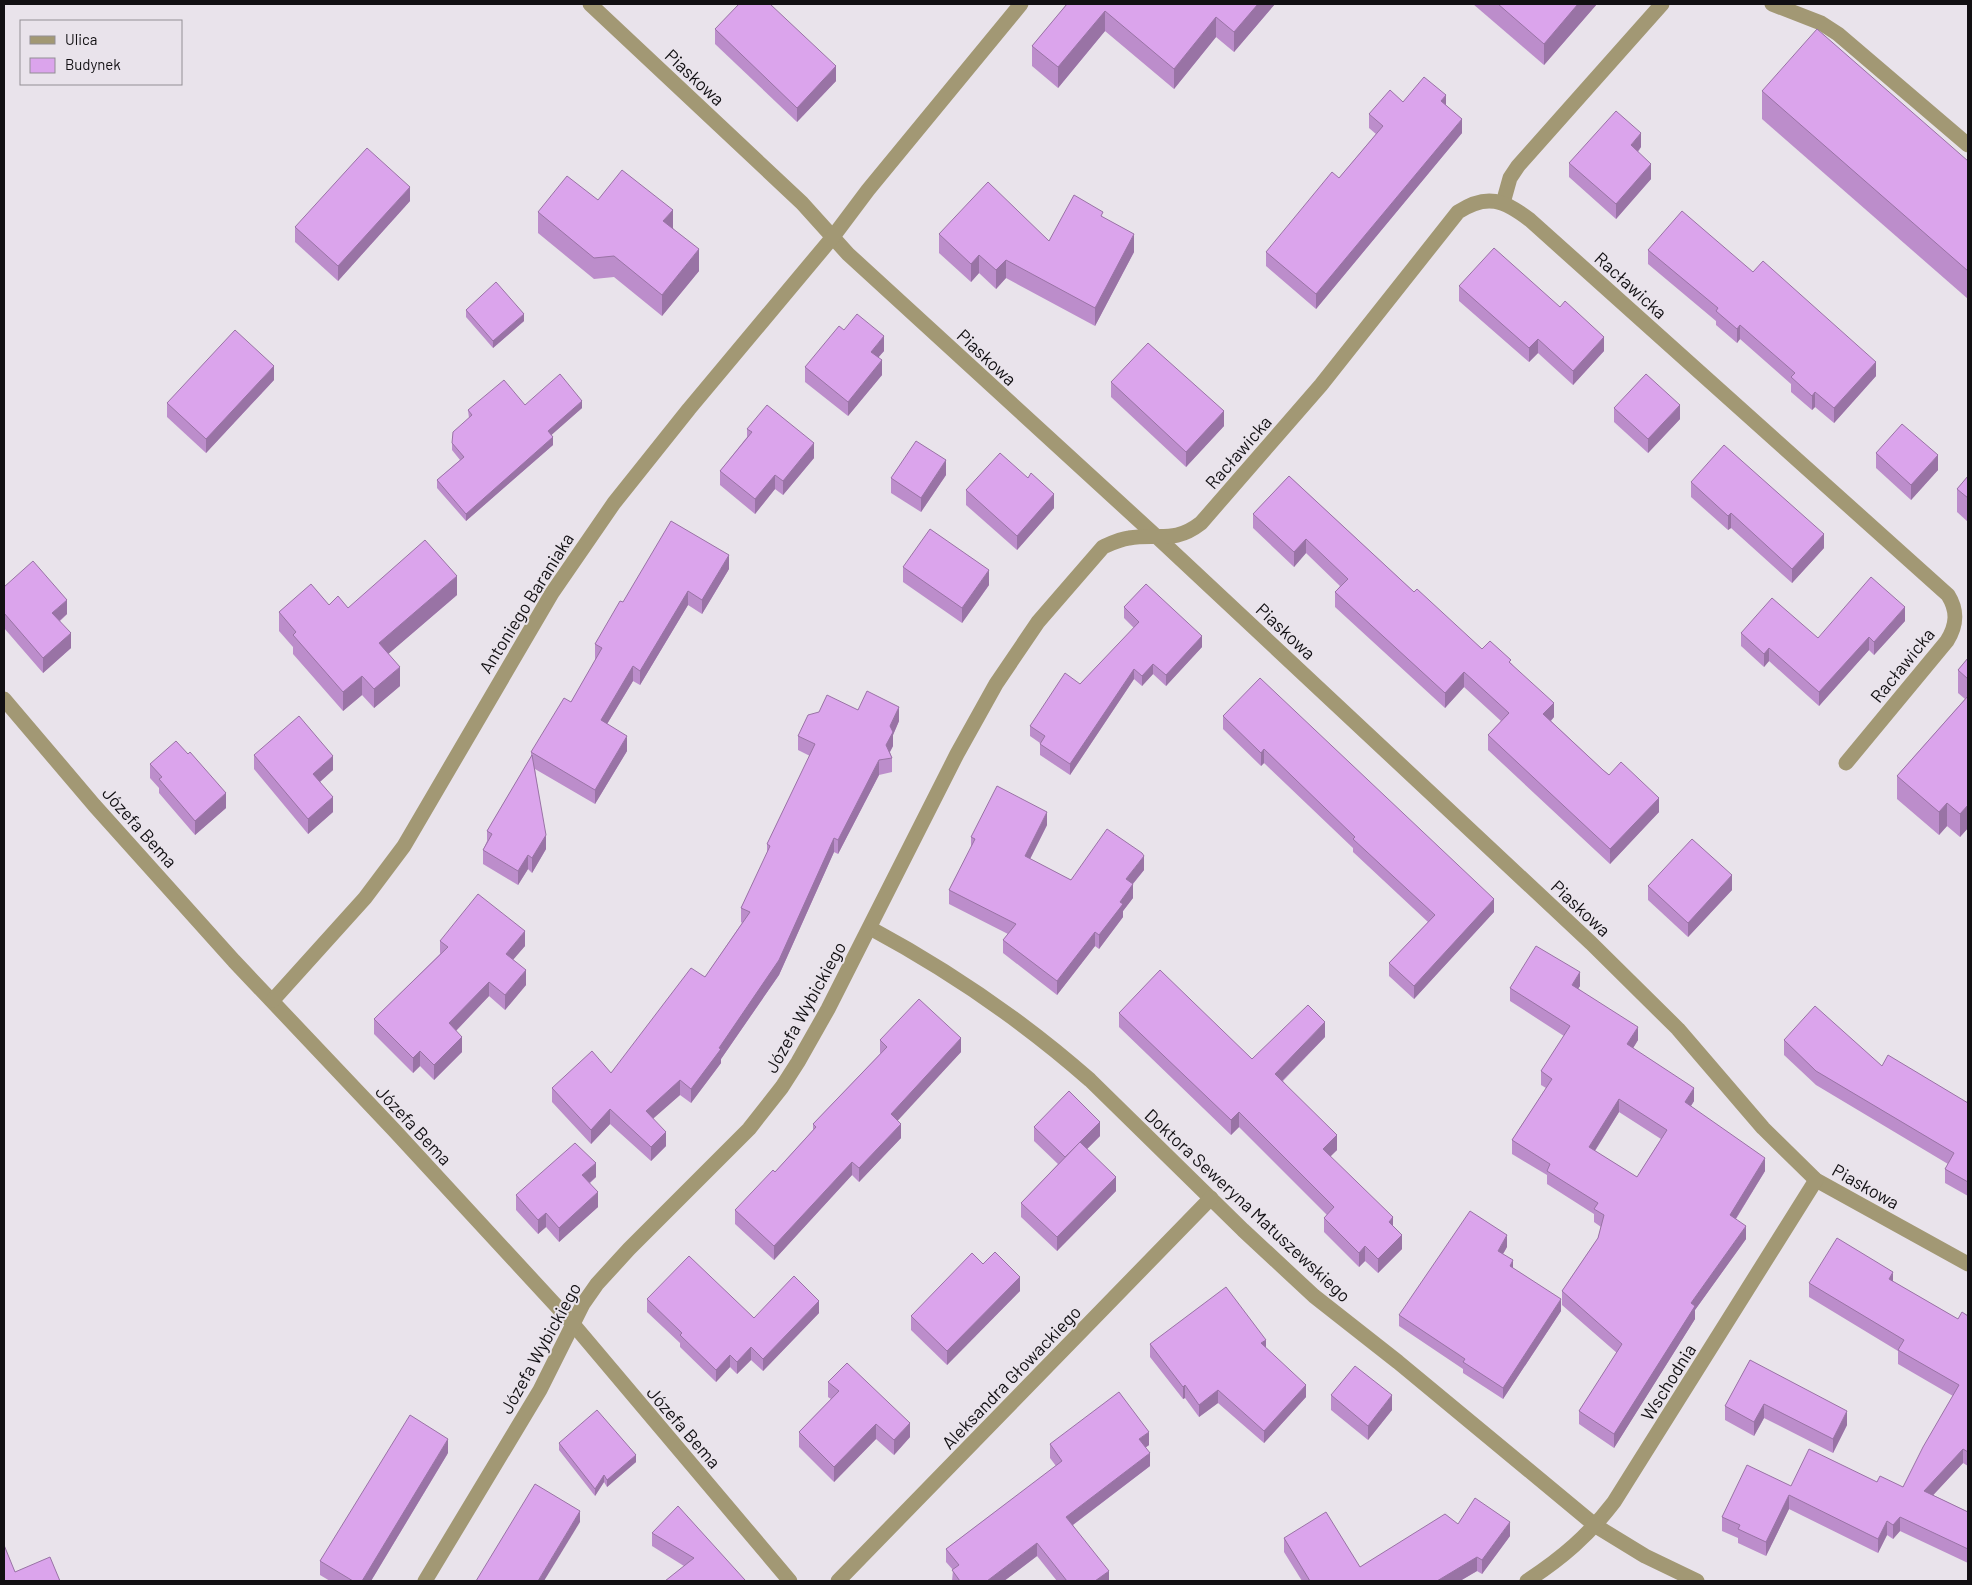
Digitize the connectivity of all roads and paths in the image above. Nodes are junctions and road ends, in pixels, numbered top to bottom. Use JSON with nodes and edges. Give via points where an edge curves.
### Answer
{"nodes":[{"id":1,"x":590,"y":4,"type":"edge"},
{"id":2,"x":1021,"y":4,"type":"edge"},
{"id":3,"x":1662,"y":4,"type":"edge"},
{"id":4,"x":1772,"y":4,"type":"edge"},
{"id":5,"x":1968,"y":145,"type":"edge"},
{"id":6,"x":1503,"y":203,"type":"junction"},
{"id":7,"x":832,"y":238,"type":"junction"},
{"id":8,"x":1157,"y":537,"type":"junction"},
{"id":9,"x":4,"y":699,"type":"edge"},
{"id":10,"x":1846,"y":763,"type":"dead end"},
{"id":11,"x":870,"y":928,"type":"junction"},
{"id":12,"x":273,"y":1000,"type":"junction"},
{"id":13,"x":1816,"y":1180,"type":"junction"},
{"id":14,"x":1211,"y":1198,"type":"junction"},
{"id":15,"x":1968,"y":1264,"type":"edge"},
{"id":16,"x":572,"y":1324,"type":"junction"},
{"id":17,"x":1596,"y":1526,"type":"junction"},
{"id":18,"x":425,"y":1581,"type":"edge"},
{"id":19,"x":790,"y":1581,"type":"edge"},
{"id":20,"x":838,"y":1581,"type":"edge"},
{"id":21,"x":1527,"y":1581,"type":"edge"},
{"id":22,"x":1697,"y":1581,"type":"edge"}],
"edges":[{"from":1,"to":7,"type":"street","name":"Piaskowa","via":[[802,203]]},
{"from":2,"to":7,"type":"street","name":"Antoniego Baraniaka"},
{"from":3,"to":6,"type":"street","via":[[1518,166],[1510,178]]},
{"from":4,"to":5,"type":"street","via":[[1820,23],[1838,34]]},
{"from":6,"to":8,"type":"street","name":"Racławicka","via":[[1483,200],[1458,212],[1321,385],[1209,515],[1192,530],[1170,537]]},
{"from":6,"to":10,"type":"street","name":"Racławicka","via":[[1530,220],[1938,585],[1953,604],[1956,623],[1947,641]]},
{"from":7,"to":8,"type":"street","name":"Piaskowa"},
{"from":7,"to":12,"type":"street","name":"Antoniego Baraniaka","via":[[614,503],[547,600],[404,846],[365,898]]},
{"from":8,"to":11,"type":"street","name":"Józefa Wybickiego","via":[[1129,538],[1103,547],[1038,622],[996,684],[968,734]]},
{"from":8,"to":13,"type":"street","name":"Piaskowa","via":[[1646,996],[1763,1128]]},
{"from":9,"to":12,"type":"street","name":"Józefa Bema","via":[[234,961]]},
{"from":11,"to":14,"type":"street","name":"Doktora Seweryna Matuszewskiego","via":[[918,955],[1064,1057]]},
{"from":11,"to":16,"type":"street","name":"Józefa Wybickiego","via":[[814,1036],[782,1087],[736,1142],[597,1284]]},
{"from":12,"to":16,"type":"street","name":"Józefa Bema"},
{"from":13,"to":15,"type":"street","name":"Piaskowa"},
{"from":13,"to":17,"type":"street","name":"Wschodnia","via":[[1627,1483]]},
{"from":14,"to":17,"type":"street","name":"Doktora Seweryna Matuszewskiego","via":[[1314,1296]]},
{"from":14,"to":20,"type":"street","name":"Aleksandra Głowackiego"},
{"from":16,"to":18,"type":"street","name":"Józefa Wybickiego","via":[[540,1390]]},
{"from":16,"to":19,"type":"street","name":"Józefa Bema"},
{"from":17,"to":21,"type":"street","name":"Wschodnia"},
{"from":17,"to":22,"type":"street","name":"Doktora Seweryna Matuszewskiego","via":[[1645,1556]]}]}
